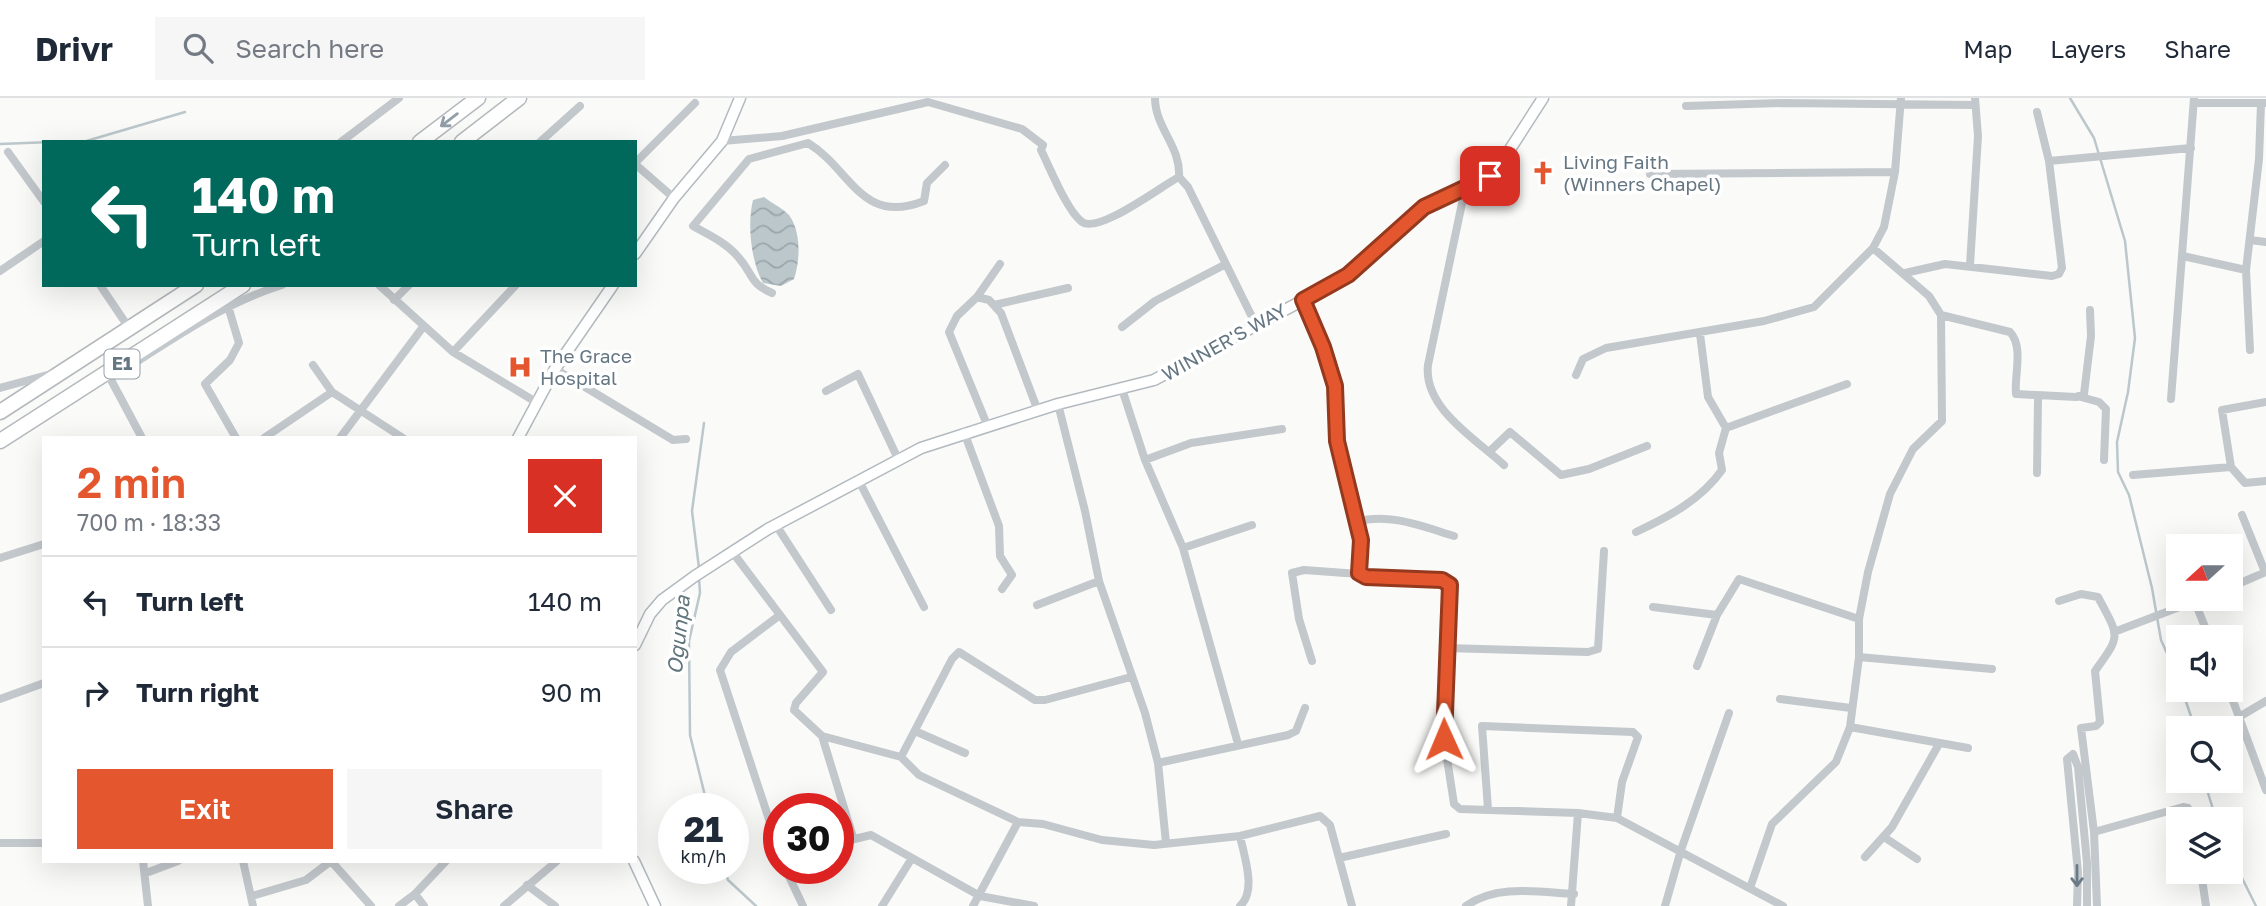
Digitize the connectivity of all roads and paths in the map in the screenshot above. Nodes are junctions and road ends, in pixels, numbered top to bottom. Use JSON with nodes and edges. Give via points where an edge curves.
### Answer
{"nodes":[{"id":1,"x":399,"y":98,"type":"edge"},
{"id":2,"x":478,"y":98,"type":"edge"},
{"id":3,"x":519,"y":98,"type":"edge"},
{"id":4,"x":740,"y":98,"type":"edge"},
{"id":5,"x":1155,"y":98,"type":"edge"},
{"id":6,"x":1543,"y":98,"type":"edge"},
{"id":7,"x":1901,"y":101,"type":"edge"},
{"id":8,"x":2194,"y":101,"type":"edge"},
{"id":9,"x":1975,"y":102,"type":"edge"},
{"id":10,"x":695,"y":103,"type":"dead end"},
{"id":11,"x":2264,"y":103,"type":"edge"},
{"id":12,"x":580,"y":106,"type":"dead end"},
{"id":13,"x":1686,"y":106,"type":"dead end"},
{"id":14,"x":2037,"y":113,"type":"dead end"},
{"id":15,"x":344,"y":140,"type":"edge"},
{"id":16,"x":423,"y":140,"type":"edge"},
{"id":17,"x":465,"y":140,"type":"edge"},
{"id":18,"x":542,"y":140,"type":"edge"},
{"id":19,"x":722,"y":141,"type":"junction"},
{"id":20,"x":2192,"y":148,"type":"junction"},
{"id":21,"x":8,"y":152,"type":"dead end"},
{"id":22,"x":2049,"y":160,"type":"junction"},
{"id":23,"x":637,"y":162,"type":"edge"},
{"id":24,"x":637,"y":166,"type":"edge"},
{"id":25,"x":945,"y":166,"type":"dead end"},
{"id":26,"x":1895,"y":172,"type":"junction"},
{"id":27,"x":1650,"y":174,"type":"dead end"},
{"id":28,"x":1180,"y":177,"type":"junction"},
{"id":29,"x":40,"y":189,"type":"edge"},
{"id":30,"x":1465,"y":189,"type":"junction"},
{"id":31,"x":674,"y":198,"type":"junction"},
{"id":32,"x":2250,"y":240,"type":"junction"},
{"id":33,"x":42,"y":242,"type":"edge"},
{"id":34,"x":2266,"y":242,"type":"edge"},
{"id":35,"x":1873,"y":248,"type":"junction"},
{"id":36,"x":637,"y":251,"type":"edge"},
{"id":37,"x":2183,"y":256,"type":"junction"},
{"id":38,"x":999,"y":264,"type":"dead end"},
{"id":39,"x":1226,"y":264,"type":"junction"},
{"id":40,"x":1970,"y":265,"type":"junction"},
{"id":41,"x":2246,"y":270,"type":"junction"},
{"id":42,"x":0,"y":271,"type":"edge"},
{"id":43,"x":1905,"y":273,"type":"junction"},
{"id":44,"x":106,"y":287,"type":"edge"},
{"id":45,"x":193,"y":287,"type":"edge"},
{"id":46,"x":240,"y":287,"type":"edge"},
{"id":47,"x":277,"y":287,"type":"edge"},
{"id":48,"x":381,"y":287,"type":"edge"},
{"id":49,"x":407,"y":287,"type":"edge"},
{"id":50,"x":514,"y":287,"type":"edge"},
{"id":51,"x":612,"y":287,"type":"edge"},
{"id":52,"x":1068,"y":288,"type":"dead end"},
{"id":53,"x":772,"y":293,"type":"dead end"},
{"id":54,"x":977,"y":297,"type":"junction"},
{"id":55,"x":394,"y":300,"type":"junction"},
{"id":56,"x":1303,"y":300,"type":"junction"},
{"id":57,"x":994,"y":305,"type":"junction"},
{"id":58,"x":228,"y":306,"type":"junction"},
{"id":59,"x":2090,"y":310,"type":"dead end"},
{"id":60,"x":1941,"y":315,"type":"junction"},
{"id":61,"x":1256,"y":325,"type":"junction"},
{"id":62,"x":423,"y":327,"type":"junction"},
{"id":63,"x":1122,"y":327,"type":"dead end"},
{"id":64,"x":129,"y":328,"type":"junction"},
{"id":65,"x":1700,"y":334,"type":"junction"},
{"id":66,"x":2250,"y":350,"type":"dead end"},
{"id":67,"x":453,"y":352,"type":"junction"},
{"id":68,"x":313,"y":365,"type":"dead end"},
{"id":69,"x":555,"y":369,"type":"junction"},
{"id":70,"x":62,"y":372,"type":"junction"},
{"id":71,"x":1576,"y":375,"type":"dead end"},
{"id":72,"x":110,"y":379,"type":"junction"},
{"id":73,"x":1847,"y":384,"type":"dead end"},
{"id":74,"x":0,"y":388,"type":"edge"},
{"id":75,"x":1122,"y":388,"type":"junction"},
{"id":76,"x":826,"y":391,"type":"dead end"},
{"id":77,"x":332,"y":392,"type":"junction"},
{"id":78,"x":2081,"y":397,"type":"junction"},
{"id":79,"x":2038,"y":398,"type":"junction"},
{"id":80,"x":2171,"y":399,"type":"dead end"},
{"id":81,"x":2266,"y":401,"type":"edge"},
{"id":82,"x":536,"y":402,"type":"junction"},
{"id":83,"x":1058,"y":404,"type":"junction"},
{"id":84,"x":362,"y":410,"type":"junction"},
{"id":85,"x":1038,"y":411,"type":"junction"},
{"id":86,"x":0,"y":412,"type":"edge"},
{"id":87,"x":988,"y":427,"type":"junction"},
{"id":88,"x":1726,"y":428,"type":"junction"},
{"id":89,"x":1282,"y":429,"type":"dead end"},
{"id":90,"x":964,"y":432,"type":"junction"},
{"id":91,"x":141,"y":436,"type":"edge"},
{"id":92,"x":235,"y":436,"type":"edge"},
{"id":93,"x":270,"y":436,"type":"edge"},
{"id":94,"x":342,"y":436,"type":"edge"},
{"id":95,"x":400,"y":436,"type":"edge"},
{"id":96,"x":519,"y":436,"type":"edge"},
{"id":97,"x":686,"y":439,"type":"dead end"},
{"id":98,"x":0,"y":441,"type":"edge"},
{"id":99,"x":1647,"y":446,"type":"dead end"},
{"id":100,"x":0,"y":447,"type":"edge"},
{"id":101,"x":1489,"y":452,"type":"junction"},
{"id":102,"x":1145,"y":460,"type":"junction"},
{"id":103,"x":2104,"y":460,"type":"dead end"},
{"id":104,"x":899,"y":461,"type":"junction"},
{"id":105,"x":1504,"y":465,"type":"dead end"},
{"id":106,"x":2231,"y":467,"type":"junction"},
{"id":107,"x":2038,"y":473,"type":"dead end"},
{"id":108,"x":2133,"y":475,"type":"dead end"},
{"id":109,"x":859,"y":481,"type":"junction"},
{"id":110,"x":2266,"y":481,"type":"edge"},
{"id":111,"x":2242,"y":514,"type":"dead end"},
{"id":112,"x":1357,"y":523,"type":"junction"},
{"id":113,"x":776,"y":525,"type":"junction"},
{"id":114,"x":1252,"y":525,"type":"dead end"},
{"id":115,"x":1636,"y":532,"type":"dead end"},
{"id":116,"x":1454,"y":536,"type":"dead end"},
{"id":117,"x":42,"y":545,"type":"edge"},
{"id":118,"x":1183,"y":548,"type":"junction"},
{"id":119,"x":1604,"y":551,"type":"dead end"},
{"id":120,"x":734,"y":554,"type":"junction"},
{"id":121,"x":0,"y":558,"type":"edge"},
{"id":122,"x":2266,"y":572,"type":"edge"},
{"id":123,"x":1359,"y":573,"type":"junction"},
{"id":124,"x":1099,"y":581,"type":"junction"},
{"id":125,"x":2244,"y":581,"type":"edge"},
{"id":126,"x":1002,"y":589,"type":"dead end"},
{"id":127,"x":2059,"y":601,"type":"dead end"},
{"id":128,"x":1037,"y":605,"type":"dead end"},
{"id":129,"x":924,"y":607,"type":"dead end"},
{"id":130,"x":1653,"y":607,"type":"dead end"},
{"id":131,"x":831,"y":610,"type":"dead end"},
{"id":132,"x":2172,"y":611,"type":"edge"},
{"id":133,"x":780,"y":615,"type":"junction"},
{"id":134,"x":1717,"y":615,"type":"junction"},
{"id":135,"x":1859,"y":619,"type":"junction"},
{"id":136,"x":2114,"y":632,"type":"junction"},
{"id":137,"x":637,"y":641,"type":"edge"},
{"id":138,"x":1445,"y":649,"type":"junction"},
{"id":139,"x":1859,"y":657,"type":"junction"},
{"id":140,"x":1312,"y":661,"type":"dead end"},
{"id":141,"x":1698,"y":666,"type":"dead end"},
{"id":142,"x":1992,"y":669,"type":"dead end"},
{"id":143,"x":1131,"y":677,"type":"junction"},
{"id":144,"x":42,"y":684,"type":"edge"},
{"id":145,"x":0,"y":699,"type":"edge"},
{"id":146,"x":1780,"y":699,"type":"dead end"},
{"id":147,"x":2266,"y":701,"type":"edge"},
{"id":148,"x":1305,"y":708,"type":"dead end"},
{"id":149,"x":1851,"y":708,"type":"junction"},
{"id":150,"x":1729,"y":713,"type":"dead end"},
{"id":151,"x":2241,"y":716,"type":"edge"},
{"id":152,"x":1850,"y":727,"type":"junction"},
{"id":153,"x":2243,"y":728,"type":"edge"},
{"id":154,"x":915,"y":731,"type":"junction"},
{"id":155,"x":822,"y":736,"type":"junction"},
{"id":156,"x":1238,"y":744,"type":"junction"},
{"id":157,"x":1940,"y":744,"type":"junction"},
{"id":158,"x":1968,"y":748,"type":"dead end"},
{"id":159,"x":965,"y":753,"type":"dead end"},
{"id":160,"x":901,"y":757,"type":"junction"},
{"id":161,"x":1158,"y":763,"type":"junction"},
{"id":162,"x":2266,"y":790,"type":"edge"},
{"id":163,"x":839,"y":793,"type":"edge"},
{"id":164,"x":763,"y":801,"type":"edge"},
{"id":165,"x":1488,"y":809,"type":"junction"},
{"id":166,"x":2166,"y":812,"type":"edge"},
{"id":167,"x":1578,"y":813,"type":"junction"},
{"id":168,"x":1617,"y":818,"type":"junction"},
{"id":169,"x":1017,"y":822,"type":"junction"},
{"id":170,"x":2095,"y":832,"type":"junction"},
{"id":171,"x":1446,"y":834,"type":"dead end"},
{"id":172,"x":1240,"y":836,"type":"junction"},
{"id":173,"x":854,"y":837,"type":"edge"},
{"id":174,"x":1884,"y":837,"type":"junction"},
{"id":175,"x":1,"y":841,"type":"edge"},
{"id":176,"x":1166,"y":843,"type":"junction"},
{"id":177,"x":42,"y":844,"type":"edge"},
{"id":178,"x":1681,"y":850,"type":"junction"},
{"id":179,"x":1865,"y":857,"type":"dead end"},
{"id":180,"x":912,"y":858,"type":"junction"},
{"id":181,"x":1339,"y":858,"type":"junction"},
{"id":182,"x":1917,"y":859,"type":"dead end"},
{"id":183,"x":144,"y":863,"type":"edge"},
{"id":184,"x":173,"y":863,"type":"edge"},
{"id":185,"x":244,"y":863,"type":"edge"},
{"id":186,"x":328,"y":863,"type":"edge"},
{"id":187,"x":333,"y":863,"type":"edge"},
{"id":188,"x":444,"y":863,"type":"edge"},
{"id":189,"x":554,"y":863,"type":"edge"},
{"id":190,"x":635,"y":863,"type":"edge"},
{"id":191,"x":146,"y":873,"type":"junction"},
{"id":192,"x":793,"y":884,"type":"edge"},
{"id":193,"x":2203,"y":884,"type":"edge"},
{"id":194,"x":527,"y":885,"type":"junction"},
{"id":195,"x":1750,"y":888,"type":"junction"},
{"id":196,"x":415,"y":894,"type":"junction"},
{"id":197,"x":1574,"y":894,"type":"junction"},
{"id":198,"x":252,"y":896,"type":"junction"},
{"id":199,"x":979,"y":896,"type":"junction"},
{"id":200,"x":148,"y":906,"type":"edge"},
{"id":201,"x":253,"y":906,"type":"edge"},
{"id":202,"x":371,"y":906,"type":"edge"},
{"id":203,"x":399,"y":906,"type":"edge"},
{"id":204,"x":424,"y":906,"type":"edge"},
{"id":205,"x":504,"y":906,"type":"edge"},
{"id":206,"x":555,"y":906,"type":"edge"},
{"id":207,"x":655,"y":906,"type":"edge"},
{"id":208,"x":803,"y":906,"type":"edge"},
{"id":209,"x":882,"y":906,"type":"edge"},
{"id":210,"x":973,"y":906,"type":"edge"},
{"id":211,"x":1034,"y":906,"type":"edge"},
{"id":212,"x":1240,"y":906,"type":"edge"},
{"id":213,"x":1352,"y":906,"type":"edge"},
{"id":214,"x":1466,"y":906,"type":"edge"},
{"id":215,"x":1572,"y":906,"type":"edge"},
{"id":216,"x":1665,"y":906,"type":"edge"},
{"id":217,"x":1783,"y":906,"type":"edge"},
{"id":218,"x":2077,"y":906,"type":"edge"},
{"id":219,"x":2087,"y":906,"type":"edge"},
{"id":220,"x":2097,"y":906,"type":"edge"},
{"id":221,"x":2206,"y":906,"type":"edge"}],
"edges":[{"from":1,"to":15,"type":"street"},
{"from":2,"to":16,"type":"highway","one_way":true},
{"from":3,"to":17,"type":"highway"},
{"from":4,"to":19,"type":"street"},
{"from":5,"to":28,"type":"street","via":[[1160,125],[1175,146]]},
{"from":6,"to":30,"type":"street","name":"WINNER'S WAY","via":[[1496,172]]},
{"from":7,"to":9,"type":"street"},
{"from":7,"to":13,"type":"street"},
{"from":7,"to":26,"type":"street"},
{"from":8,"to":11,"type":"street"},
{"from":8,"to":20,"type":"street"},
{"from":9,"to":40,"type":"street","via":[[1978,136]]},
{"from":10,"to":23,"type":"street"},
{"from":11,"to":32,"type":"street"},
{"from":12,"to":18,"type":"street"},
{"from":14,"to":22,"type":"street"},
{"from":19,"to":28,"type":"street","via":[[782,136],[919,103],[937,104],[1021,130],[1043,145],[1041,150],[1060,188],[1086,224],[1106,221]]},
{"from":19,"to":31,"type":"street"},
{"from":20,"to":22,"type":"street"},
{"from":20,"to":37,"type":"street"},
{"from":21,"to":29,"type":"street"},
{"from":22,"to":40,"type":"street","via":[[2062,268],[2059,274]]},
{"from":24,"to":31,"type":"street"},
{"from":25,"to":53,"type":"street","via":[[927,183],[924,201],[903,209],[864,197],[824,153],[808,143],[749,159],[693,226],[718,240],[739,258],[755,285]]},
{"from":26,"to":27,"type":"street"},
{"from":26,"to":35,"type":"street","via":[[1890,208]]},
{"from":28,"to":39,"type":"street"},
{"from":30,"to":56,"type":"street","name":"WINNER'S WAY","via":[[1424,207],[1348,275]]},
{"from":30,"to":101,"type":"street","via":[[1427,383],[1440,406]]},
{"from":31,"to":36,"type":"street"},
{"from":32,"to":34,"type":"street"},
{"from":32,"to":41,"type":"street"},
{"from":33,"to":42,"type":"street"},
{"from":35,"to":43,"type":"street"},
{"from":35,"to":65,"type":"street","via":[[1814,307]]},
{"from":37,"to":41,"type":"street"},
{"from":37,"to":80,"type":"street"},
{"from":38,"to":54,"type":"street"},
{"from":39,"to":61,"type":"street"},
{"from":39,"to":63,"type":"street","via":[[1161,298]]},
{"from":40,"to":43,"type":"street","via":[[1945,264]]},
{"from":41,"to":66,"type":"street"},
{"from":43,"to":60,"type":"street"},
{"from":44,"to":64,"type":"street"},
{"from":45,"to":64,"type":"highway","number":"E1"},
{"from":46,"to":98,"type":"highway","number":"E1"},
{"from":47,"to":58,"type":"street"},
{"from":48,"to":55,"type":"street"},
{"from":49,"to":55,"type":"street"},
{"from":50,"to":67,"type":"street"},
{"from":51,"to":69,"type":"street"},
{"from":52,"to":57,"type":"street"},
{"from":54,"to":57,"type":"street"},
{"from":54,"to":87,"type":"street","via":[[957,316],[949,332]]},
{"from":55,"to":62,"type":"street"},
{"from":56,"to":61,"type":"street","name":"WINNER'S WAY"},
{"from":56,"to":112,"type":"street","via":[[1335,386],[1337,441]]},
{"from":57,"to":85,"type":"street"},
{"from":58,"to":72,"type":"street"},
{"from":58,"to":92,"type":"street","via":[[239,343],[230,360],[205,384]]},
{"from":59,"to":78,"type":"street","via":[[2091,336]]},
{"from":60,"to":79,"type":"street","via":[[2011,332],[2017,347],[2016,394]]},
{"from":60,"to":135,"type":"street","via":[[1942,421],[1913,449],[1890,494]]},
{"from":61,"to":75,"type":"street","name":"WINNER'S WAY","via":[[1165,376]]},
{"from":62,"to":67,"type":"street"},
{"from":62,"to":84,"type":"street"},
{"from":64,"to":70,"type":"highway","number":"E1"},
{"from":65,"to":71,"type":"street","via":[[1606,348],[1583,359]]},
{"from":65,"to":88,"type":"street","via":[[1708,397]]},
{"from":67,"to":82,"type":"street"},
{"from":68,"to":77,"type":"street"},
{"from":69,"to":82,"type":"street"},
{"from":69,"to":97,"type":"street","via":[[673,440]]},
{"from":70,"to":74,"type":"street"},
{"from":70,"to":86,"type":"highway","number":"E1"},
{"from":72,"to":91,"type":"street"},
{"from":72,"to":100,"type":"street"},
{"from":73,"to":88,"type":"street"},
{"from":75,"to":83,"type":"street","name":"WINNER'S WAY"},
{"from":75,"to":102,"type":"street"},
{"from":76,"to":104,"type":"street","via":[[858,374]]},
{"from":77,"to":84,"type":"street"},
{"from":77,"to":93,"type":"street"},
{"from":78,"to":79,"type":"street"},
{"from":78,"to":103,"type":"street","via":[[2099,402],[2106,410]]},
{"from":79,"to":107,"type":"street"},
{"from":81,"to":106,"type":"street","via":[[2222,410]]},
{"from":82,"to":96,"type":"street"},
{"from":83,"to":85,"type":"street","name":"WINNER'S WAY"},
{"from":83,"to":124,"type":"street"},
{"from":84,"to":94,"type":"street"},
{"from":84,"to":95,"type":"street"},
{"from":85,"to":87,"type":"street","name":"WINNER'S WAY"},
{"from":87,"to":90,"type":"street","name":"WINNER'S WAY"},
{"from":88,"to":115,"type":"street","via":[[1718,453],[1722,470],[1714,482],[1671,516]]},
{"from":89,"to":102,"type":"street","via":[[1191,443]]},
{"from":90,"to":104,"type":"street","name":"WINNER'S WAY"},
{"from":90,"to":126,"type":"street","via":[[999,526],[1000,556],[1012,575]]},
{"from":99,"to":101,"type":"street","via":[[1560,475],[1510,432]]},
{"from":101,"to":105,"type":"street"},
{"from":102,"to":118,"type":"street"},
{"from":104,"to":109,"type":"street","name":"WINNER'S WAY"},
{"from":106,"to":108,"type":"street"},
{"from":106,"to":110,"type":"street","via":[[2245,483]]},
{"from":109,"to":113,"type":"street","name":"WINNER'S WAY"},
{"from":109,"to":129,"type":"street"},
{"from":111,"to":122,"type":"street"},
{"from":112,"to":116,"type":"street","via":[[1395,521]]},
{"from":112,"to":123,"type":"street","via":[[1362,550]]},
{"from":113,"to":120,"type":"street","name":"WINNER'S WAY"},
{"from":113,"to":131,"type":"street"},
{"from":114,"to":118,"type":"street"},
{"from":117,"to":121,"type":"street"},
{"from":118,"to":156,"type":"street"},
{"from":119,"to":138,"type":"street","via":[[1601,640],[1595,651]]},
{"from":120,"to":133,"type":"street"},
{"from":120,"to":137,"type":"street","name":"WINNER'S WAY","via":[[662,600]]},
{"from":122,"to":125,"type":"street"},
{"from":123,"to":138,"type":"street","via":[[1447,582],[1451,593]]},
{"from":123,"to":140,"type":"street","via":[[1292,573]]},
{"from":124,"to":128,"type":"street"},
{"from":124,"to":143,"type":"street"},
{"from":127,"to":136,"type":"street","via":[[2081,594],[2098,597]]},
{"from":130,"to":134,"type":"street"},
{"from":132,"to":136,"type":"street"},
{"from":133,"to":155,"type":"street","via":[[823,672],[794,710]]},
{"from":133,"to":164,"type":"street","via":[[731,652],[720,670]]},
{"from":134,"to":135,"type":"street","via":[[1739,579]]},
{"from":134,"to":141,"type":"street"},
{"from":135,"to":139,"type":"street"},
{"from":136,"to":170,"type":"street","via":[[2114,646],[2095,671],[2100,722],[2081,728]]},
{"from":138,"to":165,"type":"street","via":[[1444,739],[1451,797],[1460,809]]},
{"from":139,"to":142,"type":"street"},
{"from":139,"to":149,"type":"street"},
{"from":143,"to":154,"type":"street","via":[[1035,700],[959,652]]},
{"from":143,"to":161,"type":"street"},
{"from":144,"to":145,"type":"street"},
{"from":146,"to":149,"type":"street"},
{"from":147,"to":151,"type":"street"},
{"from":148,"to":156,"type":"street","via":[[1296,732]]},
{"from":149,"to":152,"type":"street"},
{"from":150,"to":178,"type":"street"},
{"from":152,"to":157,"type":"street"},
{"from":152,"to":195,"type":"street","via":[[1832,768],[1772,824]]},
{"from":153,"to":162,"type":"street"},
{"from":154,"to":159,"type":"street"},
{"from":154,"to":160,"type":"street"},
{"from":155,"to":160,"type":"street"},
{"from":155,"to":163,"type":"street"},
{"from":156,"to":161,"type":"street"},
{"from":157,"to":158,"type":"street"},
{"from":157,"to":174,"type":"street"},
{"from":160,"to":169,"type":"street","via":[[919,775]]},
{"from":161,"to":176,"type":"street"},
{"from":165,"to":167,"type":"street"},
{"from":165,"to":168,"type":"street","via":[[1482,726],[1633,732],[1638,737],[1622,782]]},
{"from":166,"to":170,"type":"street"},
{"from":167,"to":168,"type":"street"},
{"from":167,"to":197,"type":"street"},
{"from":168,"to":178,"type":"street"},
{"from":169,"to":176,"type":"street","via":[[1119,843]]},
{"from":169,"to":199,"type":"street"},
{"from":170,"to":220,"type":"street"},
{"from":171,"to":181,"type":"street"},
{"from":172,"to":176,"type":"street"},
{"from":172,"to":181,"type":"street","via":[[1320,816],[1331,825]]},
{"from":172,"to":212,"type":"street","via":[[1248,886]]},
{"from":173,"to":180,"type":"street","via":[[877,837]]},
{"from":174,"to":179,"type":"street"},
{"from":174,"to":182,"type":"street"},
{"from":175,"to":177,"type":"street"},
{"from":178,"to":195,"type":"street"},
{"from":178,"to":216,"type":"street"},
{"from":180,"to":199,"type":"street"},
{"from":180,"to":209,"type":"street"},
{"from":181,"to":213,"type":"street"},
{"from":183,"to":191,"type":"street"},
{"from":184,"to":191,"type":"street"},
{"from":185,"to":198,"type":"street"},
{"from":186,"to":198,"type":"street","via":[[306,880]]},
{"from":187,"to":202,"type":"street"},
{"from":188,"to":196,"type":"street"},
{"from":189,"to":194,"type":"street"},
{"from":190,"to":207,"type":"street"},
{"from":191,"to":200,"type":"street"},
{"from":192,"to":208,"type":"street"},
{"from":193,"to":221,"type":"street"},
{"from":194,"to":205,"type":"street"},
{"from":194,"to":206,"type":"street"},
{"from":195,"to":217,"type":"street"},
{"from":196,"to":203,"type":"street"},
{"from":196,"to":204,"type":"street"},
{"from":197,"to":214,"type":"street","via":[[1511,891],[1484,895]]},
{"from":197,"to":215,"type":"street"},
{"from":198,"to":201,"type":"street"},
{"from":199,"to":210,"type":"street"},
{"from":199,"to":211,"type":"street"},
{"from":219,"to":218,"type":"street","one_way":true,"via":[[2087,863],[2073,754],[2067,759]]}]}
